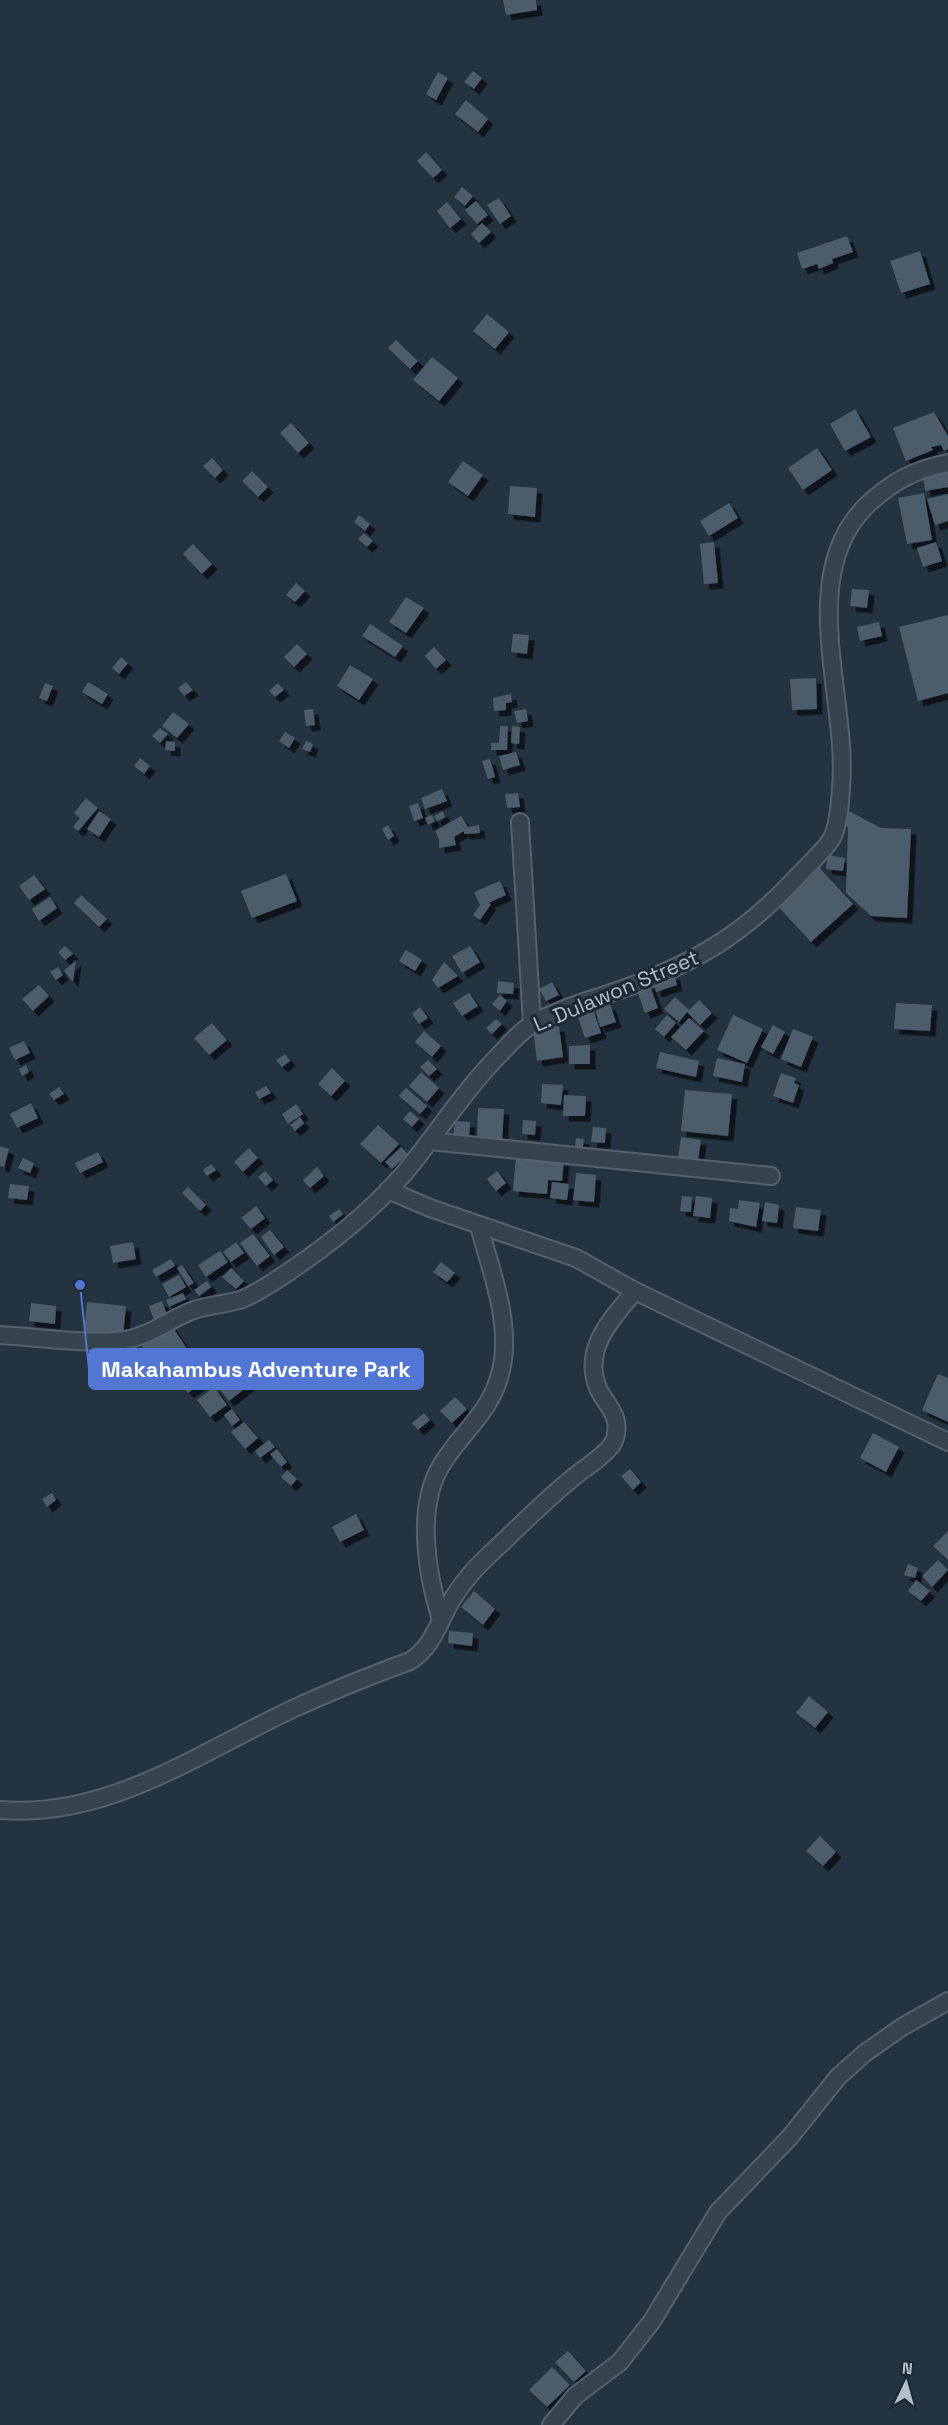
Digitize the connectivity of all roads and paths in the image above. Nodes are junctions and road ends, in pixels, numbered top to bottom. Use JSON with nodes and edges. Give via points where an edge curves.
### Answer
{"nodes":[{"id":1,"x":948,"y":463,"type":"edge"},
{"id":2,"x":520,"y":822,"type":"dead end"},
{"id":3,"x":532,"y":1024,"type":"junction"},
{"id":4,"x":430,"y":1142,"type":"junction"},
{"id":5,"x":771,"y":1176,"type":"dead end"},
{"id":6,"x":388,"y":1190,"type":"junction"},
{"id":7,"x":479,"y":1226,"type":"junction"},
{"id":8,"x":635,"y":1291,"type":"junction"},
{"id":9,"x":0,"y":1335,"type":"edge"},
{"id":10,"x":948,"y":1442,"type":"edge"},
{"id":11,"x":441,"y":1620,"type":"junction"},
{"id":12,"x":0,"y":1810,"type":"edge"},
{"id":13,"x":948,"y":2001,"type":"edge"},
{"id":14,"x":551,"y":2425,"type":"edge"}],
"edges":[{"from":1,"to":3,"type":"street","name":"L. Dulawon Street","via":[[923,468],[885,488],[859,514],[837,556],[831,578],[829,632],[843,774],[832,838],[747,925],[712,950],[677,968]]},
{"from":2,"to":3,"type":"street"},
{"from":3,"to":4,"type":"street","name":"L. Dulawon Street","via":[[478,1076]]},
{"from":4,"to":5,"type":"street"},
{"from":4,"to":6,"type":"street","name":"L. Dulawon Street"},
{"from":6,"to":7,"type":"street"},
{"from":6,"to":9,"type":"street","name":"L. Dulawon Street","via":[[298,1265],[262,1290],[241,1299],[197,1309],[146,1334],[123,1340]]},
{"from":7,"to":8,"type":"street","via":[[576,1258]]},
{"from":7,"to":11,"type":"street","via":[[503,1322],[503,1358],[497,1386],[485,1410],[442,1465],[427,1507],[432,1590]]},
{"from":8,"to":10,"type":"street"},
{"from":8,"to":11,"type":"street","via":[[604,1329],[596,1348],[598,1388],[615,1417],[617,1432],[612,1444],[486,1558],[467,1579]]},
{"from":11,"to":12,"type":"street","via":[[428,1645],[410,1661],[296,1708],[185,1766],[99,1800],[58,1810]]},
{"from":13,"to":14,"type":"street","via":[[874,2046],[838,2077],[790,2137],[718,2212],[652,2321],[620,2362],[575,2396]]}]}
